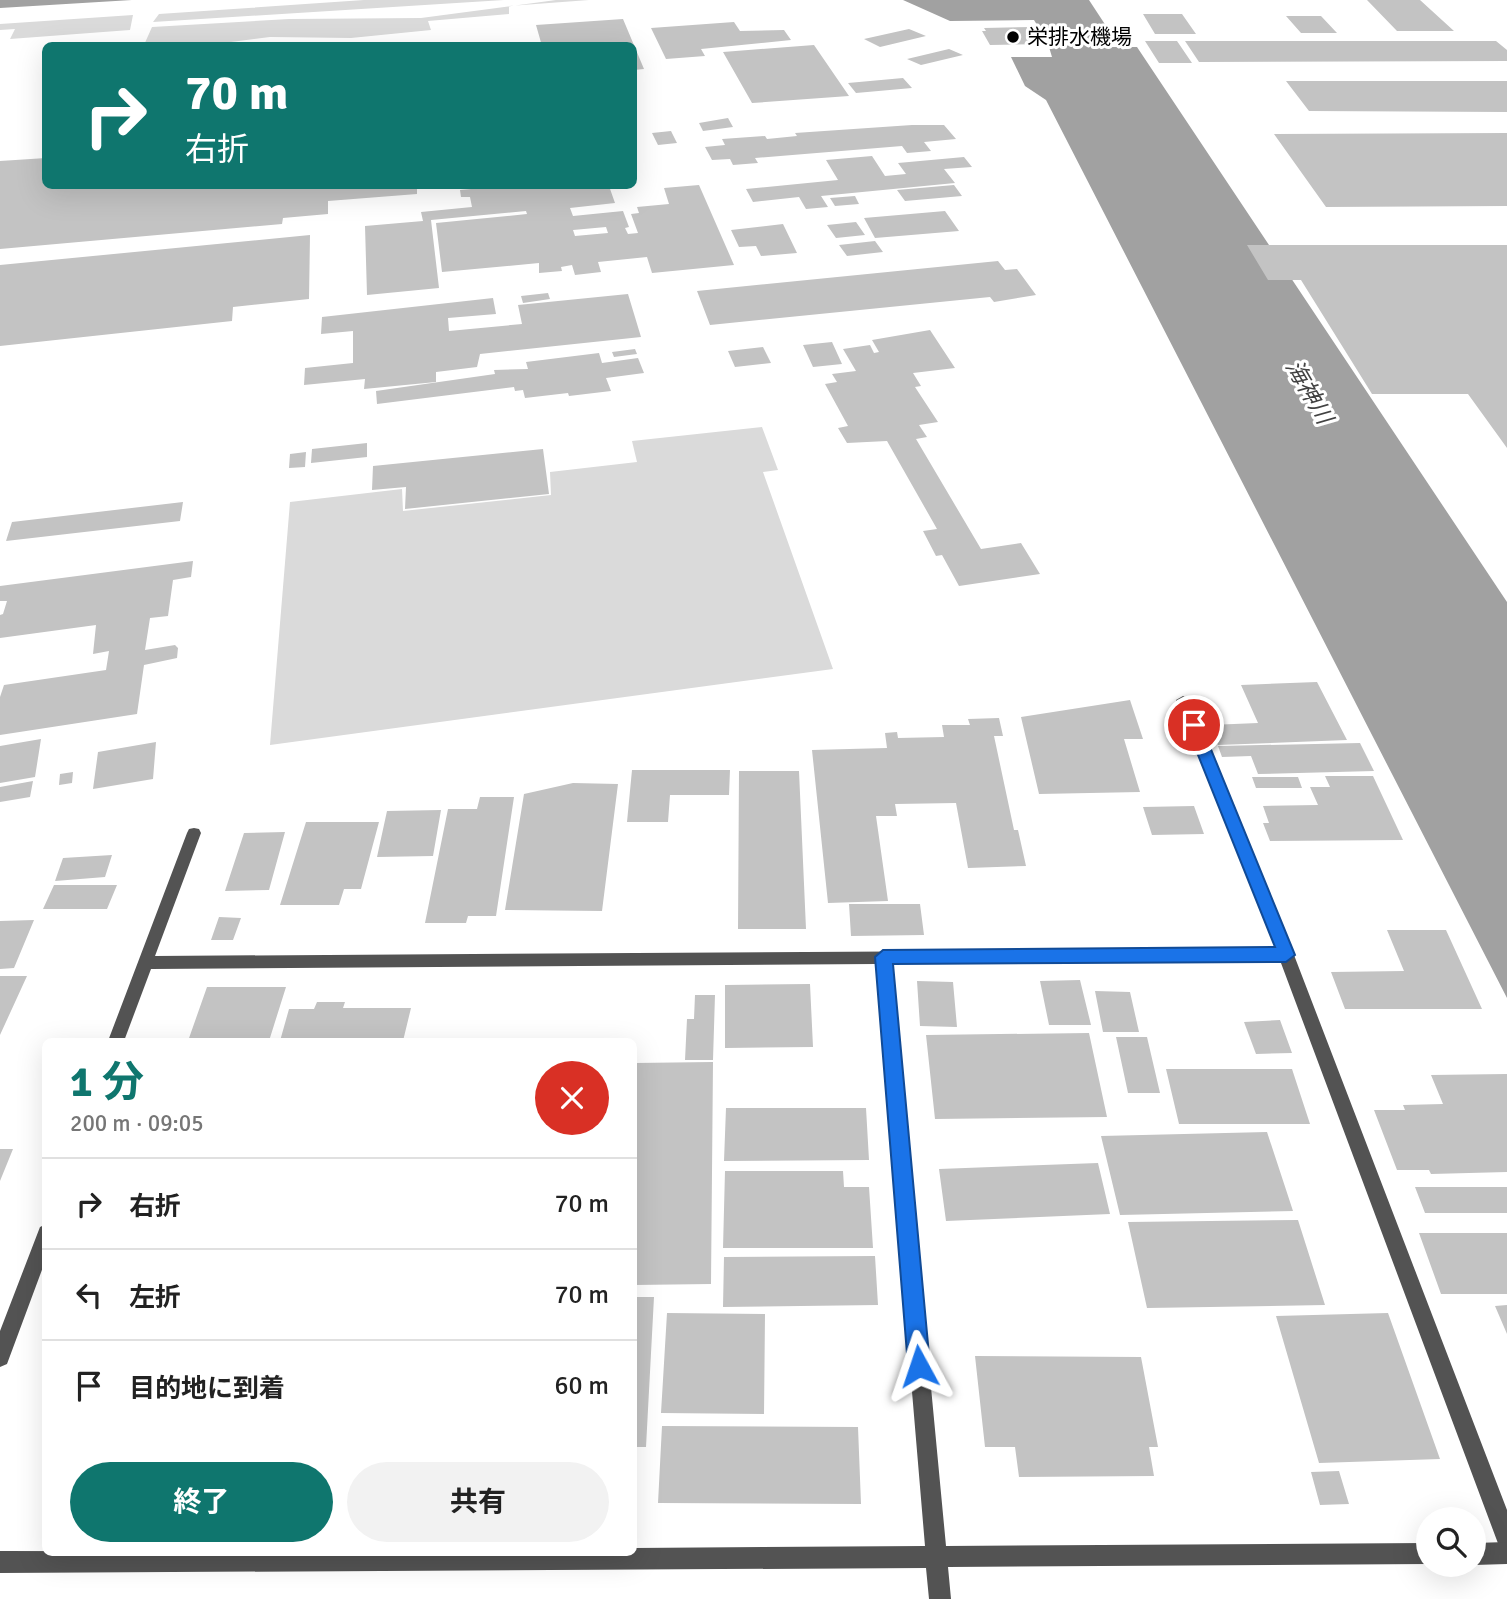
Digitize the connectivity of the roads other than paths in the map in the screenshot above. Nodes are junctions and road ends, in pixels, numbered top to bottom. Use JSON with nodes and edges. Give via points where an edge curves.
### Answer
{"nodes":[{"id":1,"x":1184,"y":700,"type":"dead end"},
{"id":2,"x":194,"y":833,"type":"dead end"},
{"id":3,"x":1286,"y":955,"type":"junction"},
{"id":4,"x":883,"y":957,"type":"junction"},
{"id":5,"x":144,"y":963,"type":"junction"},
{"id":6,"x":117,"y":1038,"type":"edge"},
{"id":7,"x":42,"y":1244,"type":"edge"},
{"id":8,"x":0,"y":1357,"type":"edge"},
{"id":9,"x":1507,"y":1538,"type":"edge"},
{"id":10,"x":1507,"y":1553,"type":"edge"},
{"id":11,"x":1416,"y":1554,"type":"edge"},
{"id":12,"x":1486,"y":1554,"type":"edge"},
{"id":13,"x":936,"y":1557,"type":"junction"},
{"id":14,"x":0,"y":1562,"type":"edge"},
{"id":15,"x":940,"y":1599,"type":"edge"}],
"edges":[{"from":1,"to":3,"type":"street"},
{"from":2,"to":5,"type":"street"},
{"from":3,"to":4,"type":"street"},
{"from":3,"to":9,"type":"street"},
{"from":4,"to":5,"type":"street"},
{"from":4,"to":13,"type":"street"},
{"from":5,"to":6,"type":"street"},
{"from":7,"to":8,"type":"street"},
{"from":10,"to":12,"type":"street"},
{"from":11,"to":13,"type":"street"},
{"from":13,"to":14,"type":"street"},
{"from":13,"to":15,"type":"street"}]}
